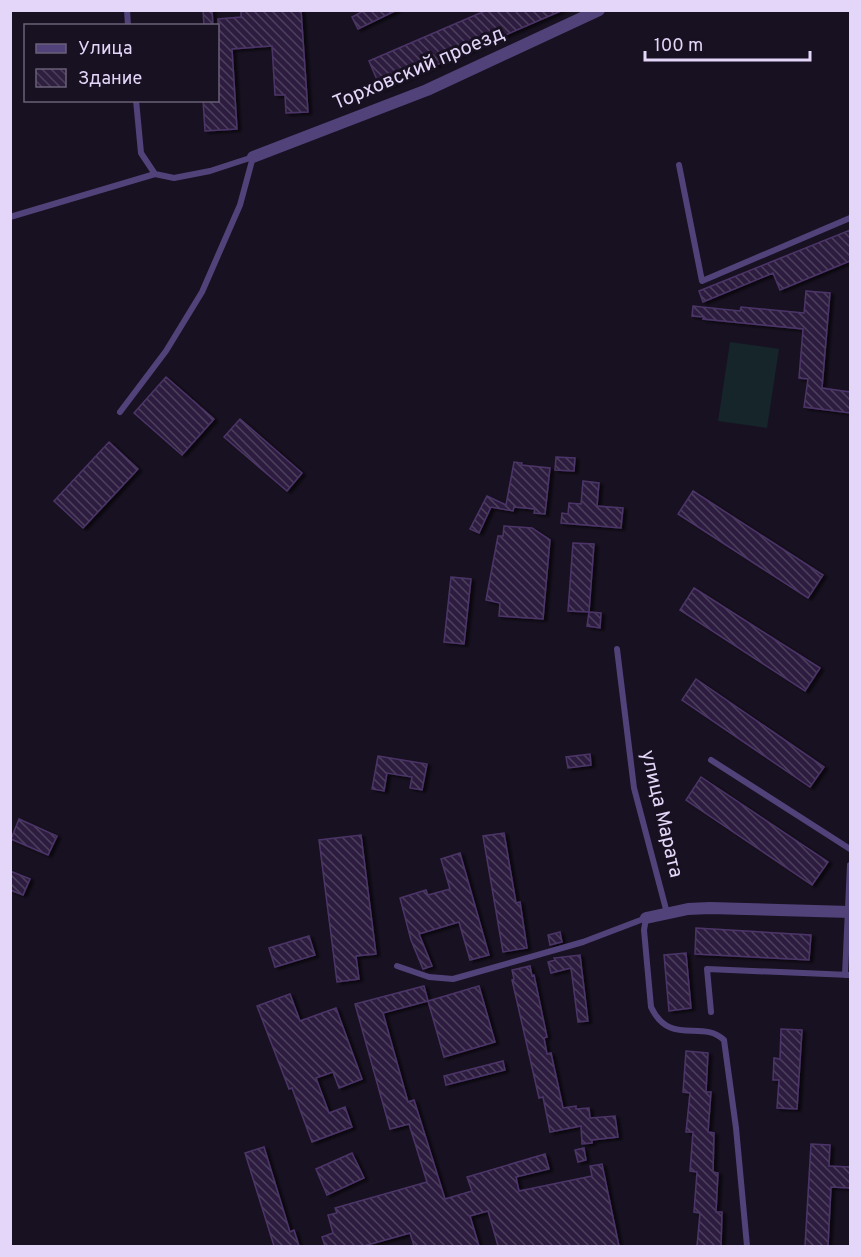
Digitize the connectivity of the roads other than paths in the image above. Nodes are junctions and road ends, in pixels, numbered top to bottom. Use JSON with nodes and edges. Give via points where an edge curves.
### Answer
{"nodes":[{"id":1,"x":599,"y":10,"type":"edge"},
{"id":2,"x":136,"y":102,"type":"edge"},
{"id":3,"x":253,"y":157,"type":"junction"},
{"id":4,"x":679,"y":165,"type":"dead end"},
{"id":5,"x":155,"y":174,"type":"junction"},
{"id":6,"x":10,"y":218,"type":"edge"},
{"id":7,"x":850,"y":218,"type":"edge"},
{"id":8,"x":120,"y":412,"type":"dead end"},
{"id":9,"x":617,"y":650,"type":"dead end"},
{"id":10,"x":711,"y":760,"type":"dead end"},
{"id":11,"x":850,"y":849,"type":"edge"},
{"id":12,"x":850,"y":865,"type":"edge"},
{"id":13,"x":849,"y":912,"type":"edge"},
{"id":14,"x":667,"y":913,"type":"junction"},
{"id":15,"x":646,"y":918,"type":"junction"},
{"id":16,"x":397,"y":966,"type":"dead end"},
{"id":17,"x":848,"y":975,"type":"edge"},
{"id":18,"x":711,"y":1012,"type":"dead end"},
{"id":19,"x":747,"y":1246,"type":"edge"}],
"edges":[{"from":1,"to":3,"type":"street","name":"Торховский проезд","via":[[427,90]]},
{"from":2,"to":5,"type":"lane","via":[[141,153]]},
{"from":3,"to":5,"type":"lane","via":[[174,178]]},
{"from":3,"to":8,"type":"lane","via":[[240,205],[202,292],[166,351]]},
{"from":4,"to":7,"type":"lane","via":[[702,281]]},
{"from":5,"to":6,"type":"lane"},
{"from":9,"to":14,"type":"lane","name":"улица Марата","via":[[634,788]]},
{"from":10,"to":11,"type":"lane"},
{"from":12,"to":13,"type":"lane"},
{"from":13,"to":14,"type":"street","via":[[710,908]]},
{"from":13,"to":17,"type":"lane"},
{"from":14,"to":15,"type":"street"},
{"from":15,"to":16,"type":"lane","via":[[583,942],[453,979],[429,977]]},
{"from":15,"to":19,"type":"lane","via":[[651,1007],[656,1018],[678,1031],[717,1033],[724,1040]]},
{"from":17,"to":18,"type":"lane","via":[[706,969]]}]}
